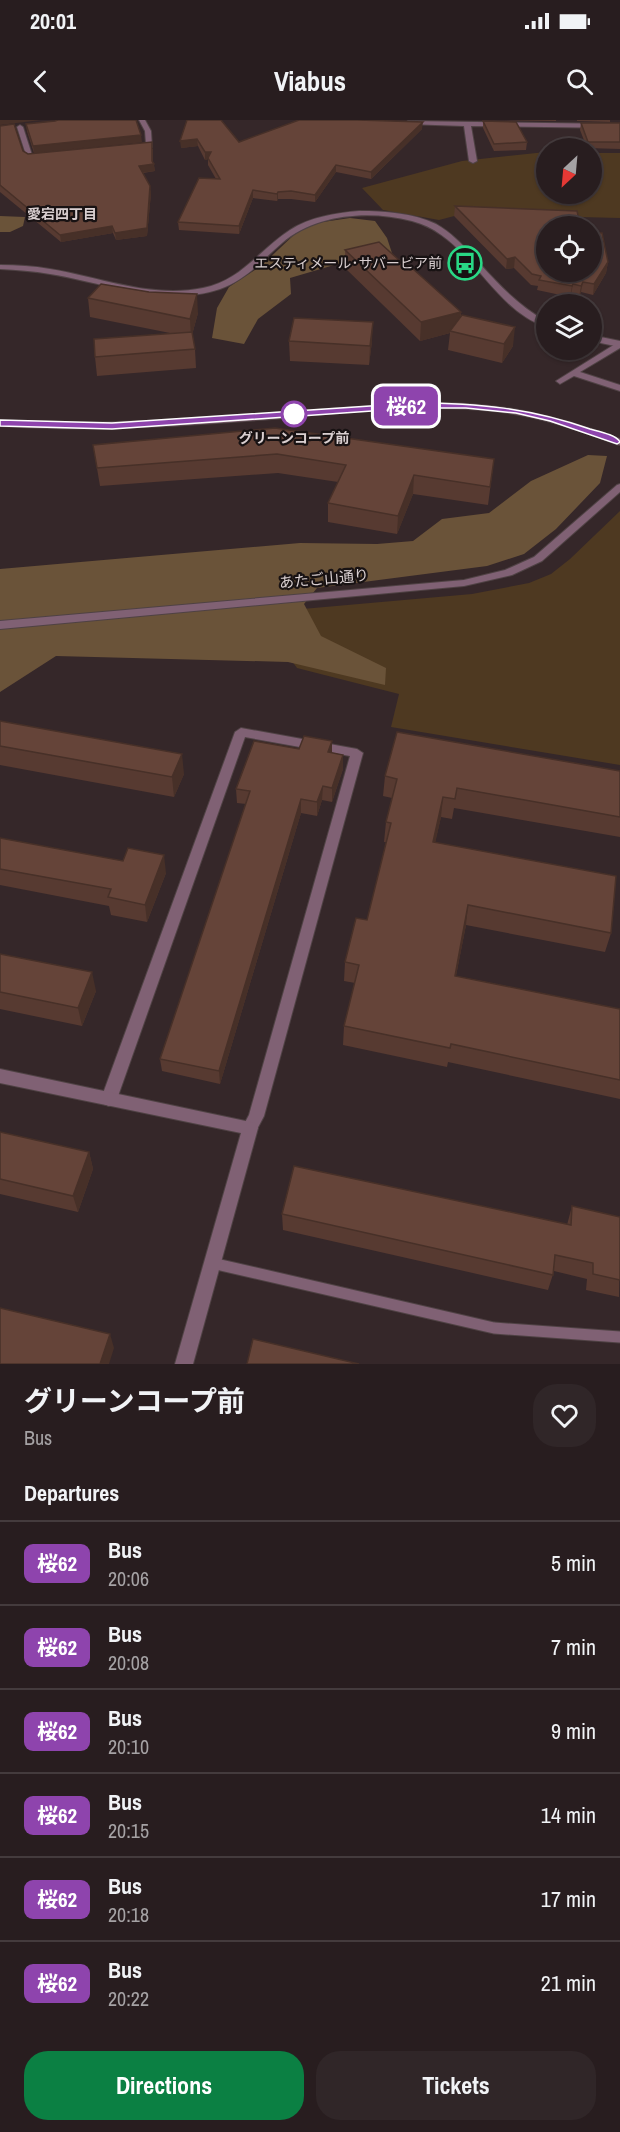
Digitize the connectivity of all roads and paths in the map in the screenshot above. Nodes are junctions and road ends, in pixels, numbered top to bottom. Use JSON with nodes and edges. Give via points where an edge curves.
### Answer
{"nodes":[{"id":1,"x":142,"y":120,"type":"edge"},
{"id":2,"x":402,"y":123,"type":"edge"},
{"id":3,"x":467,"y":124,"type":"junction"},
{"id":4,"x":32,"y":126,"type":"edge"},
{"id":5,"x":620,"y":126,"type":"edge"},
{"id":6,"x":20,"y":127,"type":"junction"},
{"id":7,"x":10,"y":128,"type":"edge"},
{"id":8,"x":128,"y":148,"type":"edge"},
{"id":9,"x":49,"y":156,"type":"edge"},
{"id":10,"x":473,"y":161,"type":"dead end"},
{"id":11,"x":0,"y":267,"type":"edge"},
{"id":12,"x":536,"y":318,"type":"edge"},
{"id":13,"x":602,"y":340,"type":"edge"},
{"id":14,"x":620,"y":344,"type":"edge"},
{"id":15,"x":573,"y":373,"type":"junction"},
{"id":16,"x":560,"y":381,"type":"dead end"},
{"id":17,"x":620,"y":388,"type":"edge"},
{"id":18,"x":0,"y":423,"type":"edge"},
{"id":19,"x":620,"y":442,"type":"edge"},
{"id":20,"x":620,"y":487,"type":"edge"},
{"id":21,"x":0,"y":624,"type":"edge"},
{"id":22,"x":0,"y":1076,"type":"edge"},
{"id":23,"x":109,"y":1099,"type":"junction"},
{"id":24,"x":250,"y":1128,"type":"junction"},
{"id":25,"x":212,"y":1263,"type":"junction"},
{"id":26,"x":620,"y":1337,"type":"edge"},
{"id":27,"x":184,"y":1364,"type":"edge"}],
"edges":[{"from":1,"to":8,"type":"street","via":[[150,146]]},
{"from":2,"to":3,"type":"street"},
{"from":3,"to":5,"type":"street"},
{"from":3,"to":10,"type":"street"},
{"from":4,"to":6,"type":"street"},
{"from":6,"to":7,"type":"street"},
{"from":6,"to":9,"type":"street","via":[[29,157]]},
{"from":11,"to":12,"type":"street","via":[[39,269],[141,290],[201,291],[239,278],[293,232],[313,222],[339,215],[386,214],[430,225],[454,240],[506,297]]},
{"from":13,"to":14,"type":"street"},
{"from":14,"to":15,"type":"street"},
{"from":15,"to":16,"type":"street"},
{"from":15,"to":17,"type":"street"},
{"from":18,"to":19,"type":"street","via":[[112,426],[466,405],[552,418]]},
{"from":20,"to":21,"type":"street","name":"あたご山通り","via":[[538,559],[508,573],[464,583]]},
{"from":22,"to":23,"type":"street"},
{"from":23,"to":24,"type":"street"},
{"from":23,"to":24,"type":"street","via":[[241,732],[357,753]]},
{"from":24,"to":25,"type":"street"},
{"from":25,"to":26,"type":"lane","via":[[494,1328]]},
{"from":25,"to":27,"type":"street"}]}
